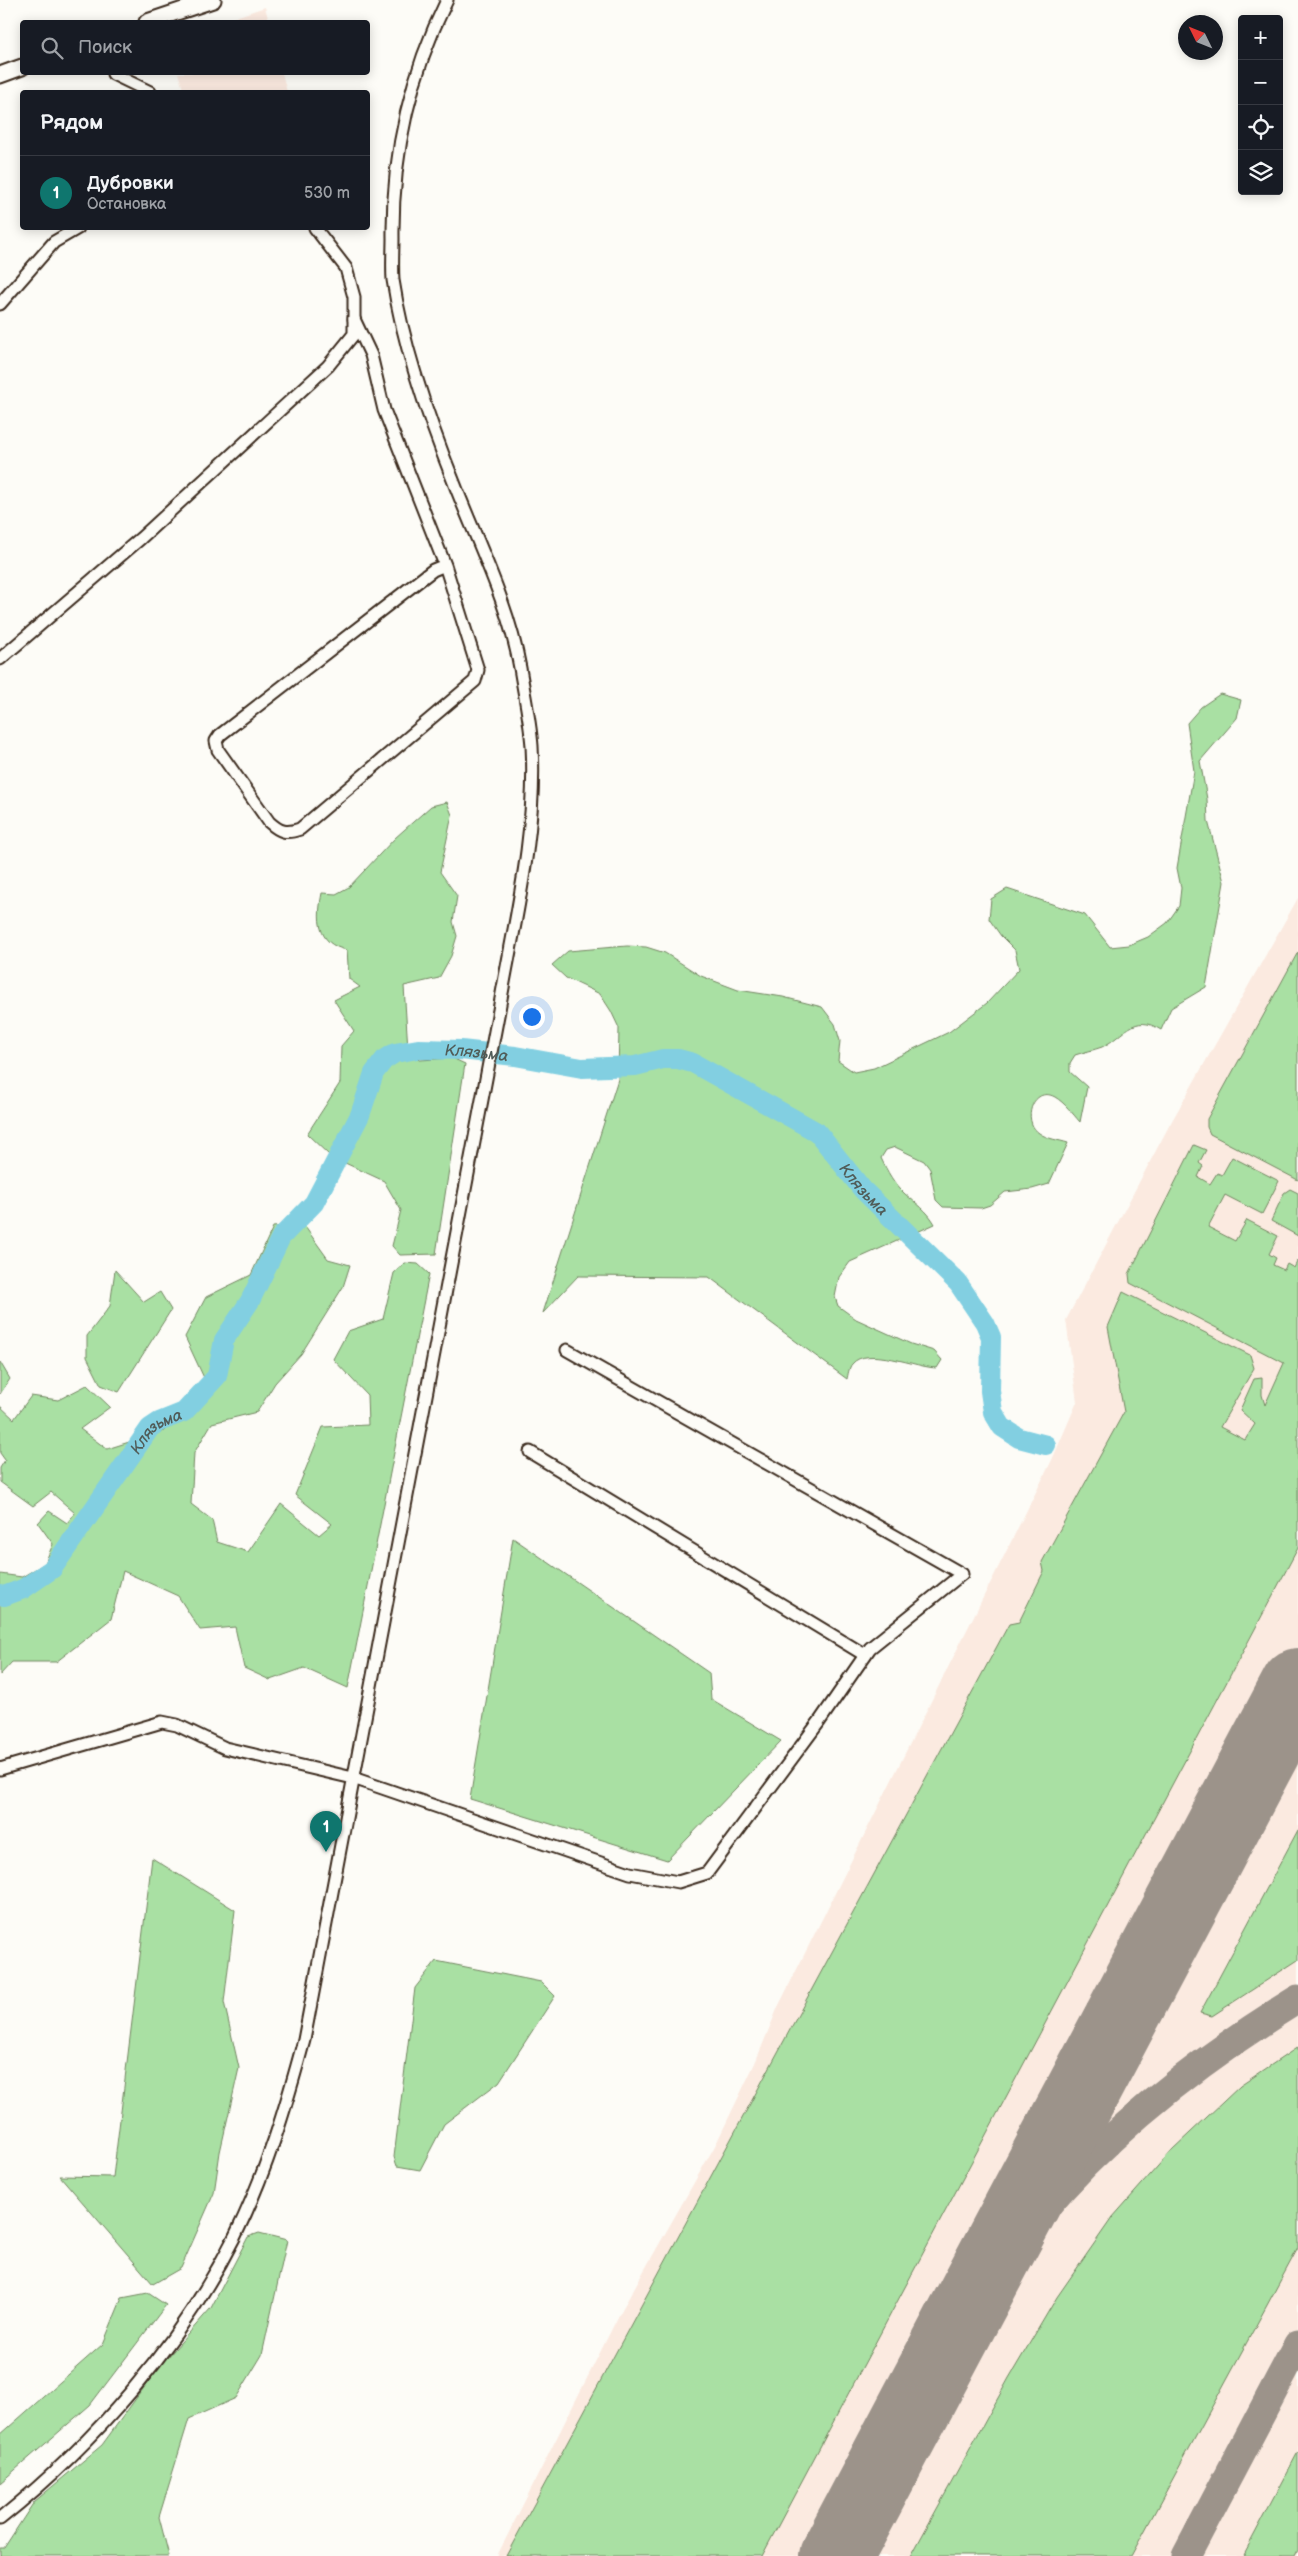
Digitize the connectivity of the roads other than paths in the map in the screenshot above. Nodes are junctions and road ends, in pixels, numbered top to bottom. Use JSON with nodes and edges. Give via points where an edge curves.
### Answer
{"nodes":[{"id":1,"x":213,"y":0,"type":"edge"},
{"id":2,"x":447,"y":0,"type":"edge"},
{"id":3,"x":152,"y":20,"type":"edge"},
{"id":4,"x":20,"y":68,"type":"edge"},
{"id":5,"x":0,"y":75,"type":"edge"},
{"id":6,"x":114,"y":75,"type":"edge"},
{"id":7,"x":116,"y":75,"type":"edge"},
{"id":8,"x":128,"y":90,"type":"edge"},
{"id":9,"x":146,"y":90,"type":"edge"},
{"id":10,"x":75,"y":230,"type":"edge"},
{"id":11,"x":318,"y":230,"type":"edge"},
{"id":12,"x":0,"y":304,"type":"edge"},
{"id":13,"x":354,"y":319,"type":"junction"},
{"id":14,"x":445,"y":565,"type":"junction"},
{"id":15,"x":0,"y":659,"type":"edge"},
{"id":16,"x":567,"y":1350,"type":"dead end"},
{"id":17,"x":530,"y":1452,"type":"dead end"},
{"id":18,"x":865,"y":1655,"type":"junction"},
{"id":19,"x":0,"y":1769,"type":"edge"},
{"id":20,"x":353,"y":1778,"type":"junction"},
{"id":21,"x":0,"y":2519,"type":"edge"}],
"edges":[{"from":1,"to":3,"type":"street"},
{"from":2,"to":20,"type":"street","via":[[417,70],[404,120],[395,172],[393,278],[406,340],[446,462],[502,606],[519,664],[532,744],[532,792],[529,841],[499,1010]]},
{"from":4,"to":5,"type":"street"},
{"from":6,"to":8,"type":"street"},
{"from":7,"to":9,"type":"street"},
{"from":10,"to":12,"type":"street","via":[[54,242]]},
{"from":11,"to":13,"type":"street","via":[[346,268],[354,297]]},
{"from":13,"to":14,"type":"street","via":[[371,355],[384,410]]},
{"from":13,"to":15,"type":"street","via":[[354,334],[328,366],[141,538]]},
{"from":14,"to":14,"type":"street","via":[[478,670],[476,681],[300,828],[289,833],[278,830],[268,822],[218,750],[216,741],[433,570]]},
{"from":16,"to":18,"type":"street","via":[[962,1574]]},
{"from":17,"to":18,"type":"street"},
{"from":18,"to":20,"type":"street","via":[[707,1873],[678,1882],[630,1873]]},
{"from":19,"to":20,"type":"street","via":[[162,1722],[177,1725],[224,1748]]},
{"from":20,"to":21,"type":"street","via":[[304,2040],[273,2143],[235,2236],[200,2298],[117,2408],[71,2458]]}]}
